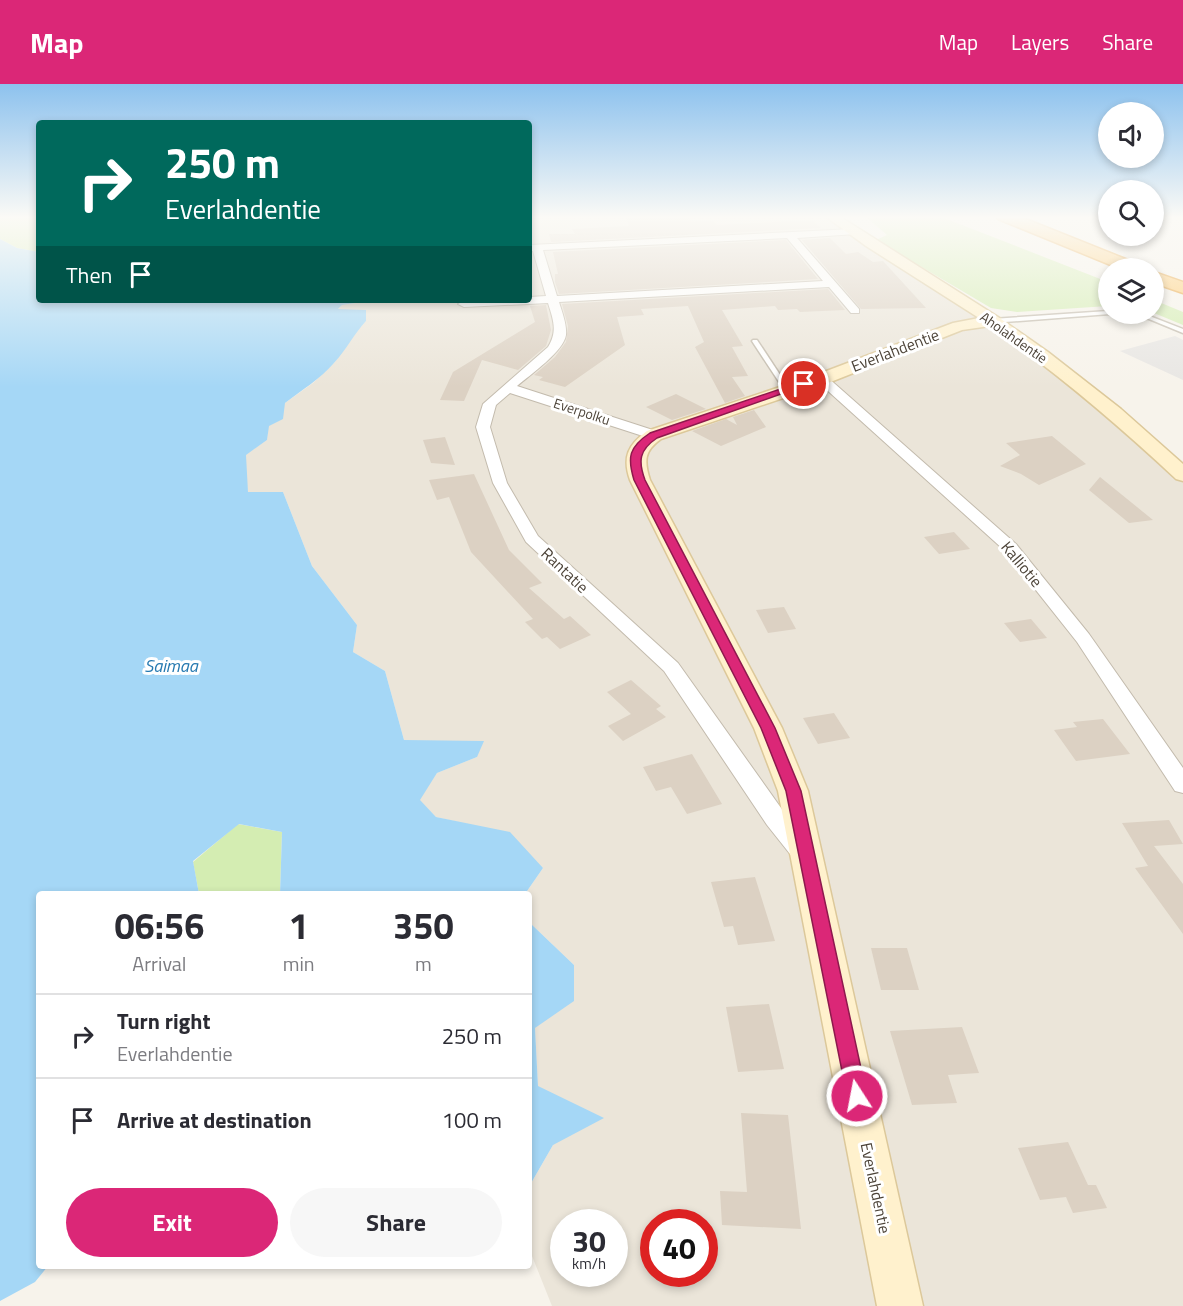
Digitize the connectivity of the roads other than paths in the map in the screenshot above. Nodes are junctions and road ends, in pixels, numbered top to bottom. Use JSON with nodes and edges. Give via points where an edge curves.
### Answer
{"nodes":[{"id":1,"x":542,"y":273,"type":"edge"},
{"id":2,"x":821,"y":273,"type":"edge"},
{"id":3,"x":917,"y":273,"type":"edge"},
{"id":4,"x":1164,"y":281,"type":"edge"},
{"id":5,"x":831,"y":284,"type":"junction"},
{"id":6,"x":1183,"y":288,"type":"edge"},
{"id":7,"x":552,"y":299,"type":"junction"},
{"id":8,"x":532,"y":300,"type":"edge"},
{"id":9,"x":482,"y":303,"type":"edge"},
{"id":10,"x":464,"y":304,"type":"dead end"},
{"id":11,"x":855,"y":311,"type":"dead end"},
{"id":12,"x":1098,"y":313,"type":"edge"},
{"id":13,"x":992,"y":321,"type":"junction"},
{"id":14,"x":1164,"y":324,"type":"edge"},
{"id":15,"x":1183,"y":331,"type":"edge"},
{"id":16,"x":755,"y":341,"type":"dead end"},
{"id":17,"x":822,"y":378,"type":"junction"},
{"id":18,"x":509,"y":388,"type":"junction"},
{"id":19,"x":787,"y":390,"type":"junction"},
{"id":20,"x":654,"y":435,"type":"junction"},
{"id":21,"x":1183,"y":475,"type":"edge"},
{"id":22,"x":1183,"y":785,"type":"edge"},
{"id":23,"x":810,"y":862,"type":"junction"},
{"id":24,"x":900,"y":1306,"type":"edge"}],
"edges":[{"from":1,"to":7,"type":"street","name":"Rantatie"},
{"from":2,"to":5,"type":"street"},
{"from":3,"to":13,"type":"street","name":"Aholahdentie"},
{"from":4,"to":6,"type":"highway"},
{"from":5,"to":7,"type":"street"},
{"from":5,"to":11,"type":"street"},
{"from":7,"to":8,"type":"street"},
{"from":7,"to":18,"type":"street","name":"Rantatie","via":[[560,337]]},
{"from":9,"to":10,"type":"street"},
{"from":12,"to":13,"type":"lane"},
{"from":13,"to":17,"type":"street","name":"Everlahdentie","via":[[959,326]]},
{"from":13,"to":21,"type":"street","name":"Aholahdentie","via":[[1107,405]]},
{"from":14,"to":15,"type":"lane"},
{"from":16,"to":19,"type":"lane"},
{"from":17,"to":19,"type":"street","name":"Everlahdentie"},
{"from":17,"to":22,"type":"street","name":"Kalliotie","via":[[1010,547],[1083,638]]},
{"from":18,"to":20,"type":"street","name":"Everpolku"},
{"from":18,"to":23,"type":"street","name":"Rantatie","via":[[490,404],[483,427],[500,483],[532,539],[671,667],[775,819]]},
{"from":19,"to":20,"type":"street","name":"Everlahdentie"},
{"from":20,"to":23,"type":"street","name":"Everlahdentie","via":[[643,443],[634,464],[768,728],[793,791]]},
{"from":23,"to":24,"type":"street","name":"Everlahdentie"}]}
